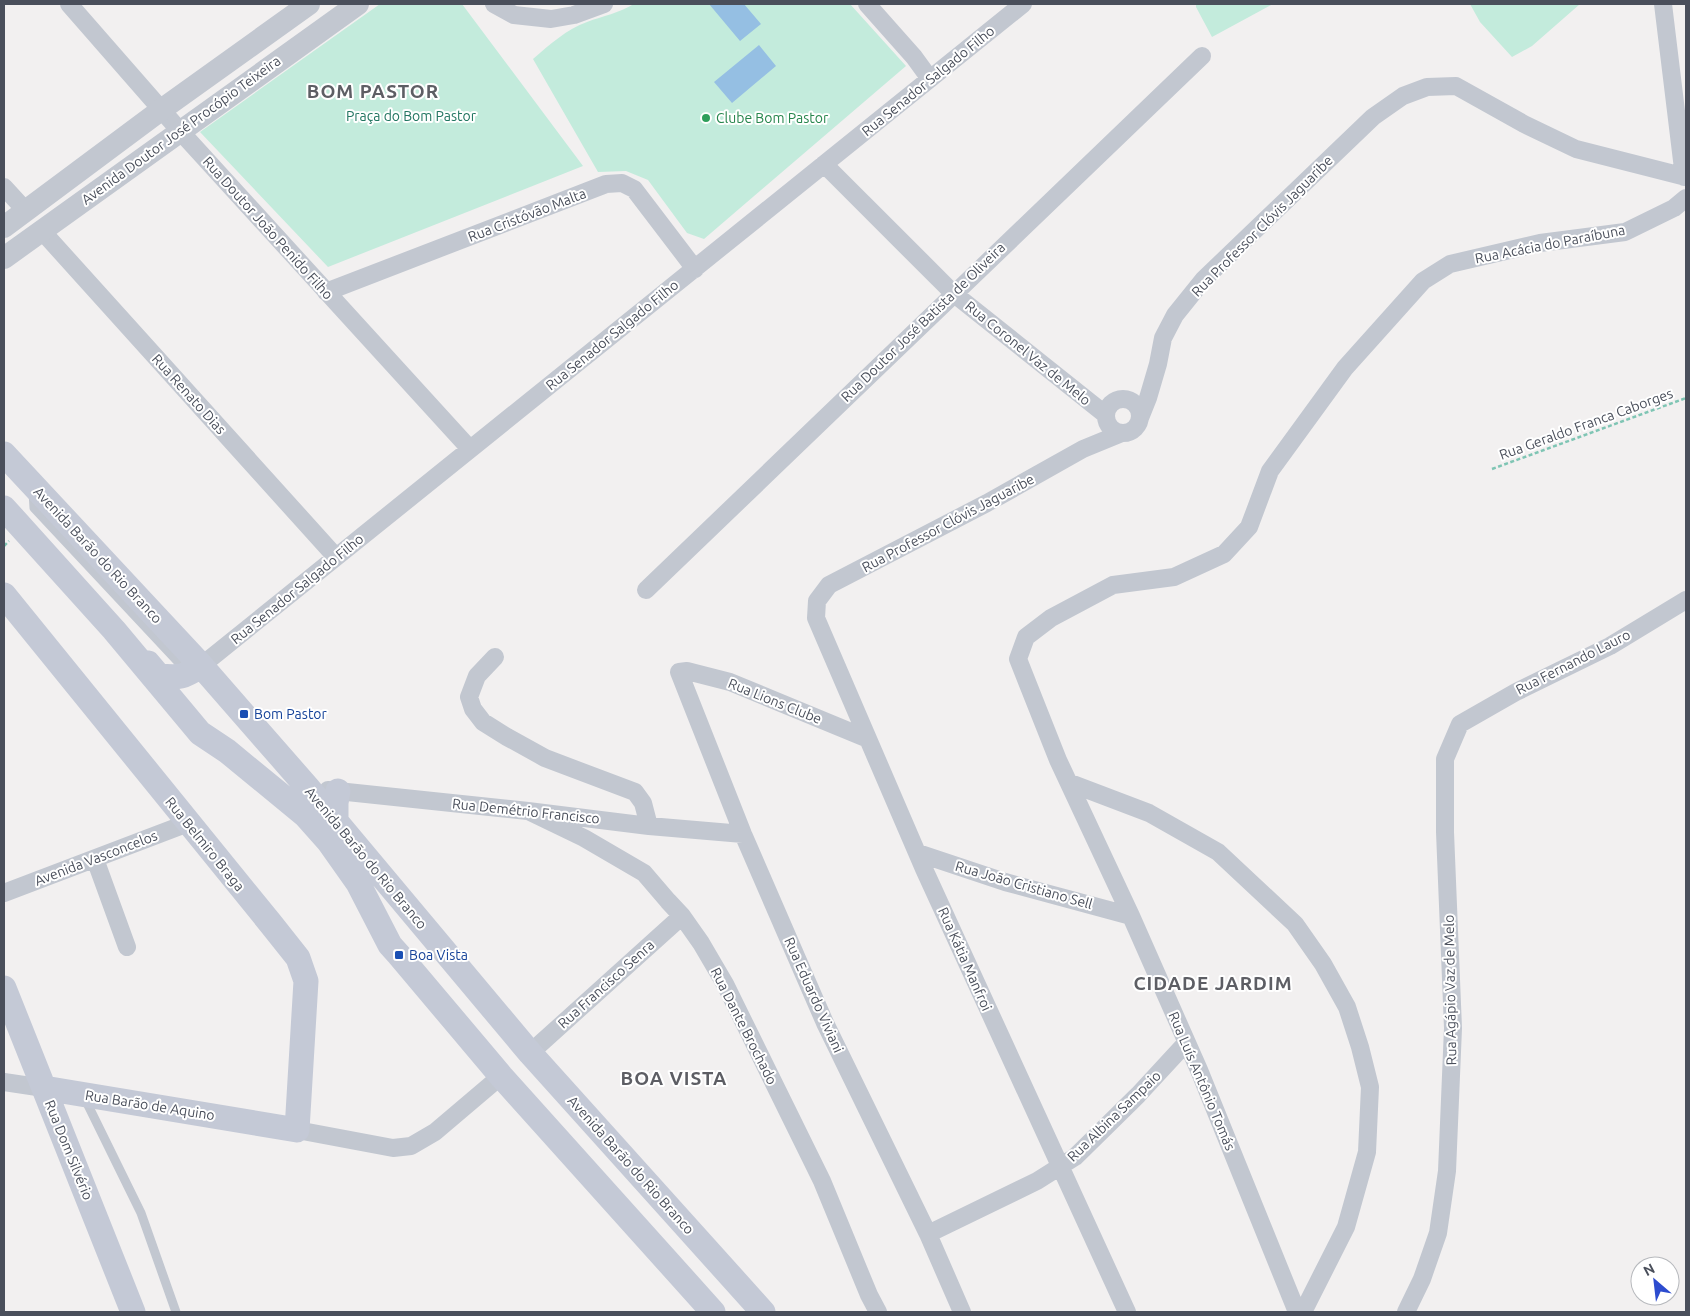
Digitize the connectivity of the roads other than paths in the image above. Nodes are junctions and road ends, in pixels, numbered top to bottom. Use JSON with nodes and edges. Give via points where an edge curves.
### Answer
{"nodes":[{"id":1,"x":69,"y":4,"type":"edge"},
{"id":2,"x":358,"y":4,"type":"edge"},
{"id":3,"x":494,"y":4,"type":"edge"},
{"id":4,"x":604,"y":4,"type":"edge"},
{"id":5,"x":867,"y":4,"type":"edge"},
{"id":6,"x":1023,"y":4,"type":"edge"},
{"id":7,"x":1663,"y":4,"type":"edge"},
{"id":8,"x":304,"y":5,"type":"edge"},
{"id":9,"x":320,"y":30,"type":"junction"},
{"id":10,"x":1202,"y":56,"type":"dead end"},
{"id":11,"x":930,"y":79,"type":"junction"},
{"id":12,"x":161,"y":110,"type":"junction"},
{"id":13,"x":180,"y":131,"type":"junction"},
{"id":14,"x":824,"y":164,"type":"junction"},
{"id":15,"x":1685,"y":177,"type":"edge"},
{"id":16,"x":4,"y":187,"type":"edge"},
{"id":17,"x":1686,"y":198,"type":"edge"},
{"id":18,"x":26,"y":211,"type":"junction"},
{"id":19,"x":4,"y":227,"type":"edge"},
{"id":20,"x":42,"y":231,"type":"junction"},
{"id":21,"x":4,"y":258,"type":"edge"},
{"id":22,"x":694,"y":269,"type":"junction"},
{"id":23,"x":326,"y":292,"type":"junction"},
{"id":24,"x":953,"y":293,"type":"junction"},
{"id":25,"x":1154,"y":378,"type":"junction"},
{"id":26,"x":1127,"y":399,"type":"junction"},
{"id":27,"x":1140,"y":418,"type":"junction"},
{"id":28,"x":1112,"y":424,"type":"junction"},
{"id":29,"x":470,"y":449,"type":"junction"},
{"id":30,"x":4,"y":454,"type":"edge"},
{"id":31,"x":4,"y":508,"type":"edge"},
{"id":32,"x":336,"y":557,"type":"junction"},
{"id":33,"x":646,"y":590,"type":"dead end"},
{"id":34,"x":4,"y":595,"type":"edge"},
{"id":35,"x":1686,"y":600,"type":"edge"},
{"id":36,"x":817,"y":601,"type":"joint"},
{"id":37,"x":114,"y":630,"type":"junction"},
{"id":38,"x":495,"y":657,"type":"dead end"},
{"id":39,"x":1018,"y":659,"type":"joint"},
{"id":40,"x":200,"y":664,"type":"junction"},
{"id":41,"x":679,"y":672,"type":"joint"},
{"id":42,"x":1460,"y":724,"type":"joint"},
{"id":43,"x":200,"y":733,"type":"junction"},
{"id":44,"x":868,"y":739,"type":"junction"},
{"id":45,"x":227,"y":752,"type":"junction"},
{"id":46,"x":1070,"y":783,"type":"junction"},
{"id":47,"x":308,"y":788,"type":"junction"},
{"id":48,"x":338,"y":791,"type":"junction"},
{"id":49,"x":528,"y":811,"type":"junction"},
{"id":50,"x":336,"y":822,"type":"junction"},
{"id":51,"x":188,"y":823,"type":"junction"},
{"id":52,"x":649,"y":826,"type":"junction"},
{"id":53,"x":743,"y":834,"type":"junction"},
{"id":54,"x":918,"y":853,"type":"junction"},
{"id":55,"x":95,"y":859,"type":"junction"},
{"id":56,"x":4,"y":893,"type":"edge"},
{"id":57,"x":682,"y":916,"type":"junction"},
{"id":58,"x":1130,"y":916,"type":"junction"},
{"id":59,"x":432,"y":937,"type":"junction"},
{"id":60,"x":127,"y":947,"type":"dead end"},
{"id":61,"x":404,"y":961,"type":"junction"},
{"id":62,"x":4,"y":988,"type":"edge"},
{"id":63,"x":1186,"y":1043,"type":"junction"},
{"id":64,"x":530,"y":1053,"type":"junction"},
{"id":65,"x":501,"y":1076,"type":"junction"},
{"id":66,"x":4,"y":1082,"type":"edge"},
{"id":67,"x":44,"y":1088,"type":"junction"},
{"id":68,"x":78,"y":1093,"type":"junction"},
{"id":69,"x":55,"y":1115,"type":"junction"},
{"id":70,"x":297,"y":1130,"type":"junction"},
{"id":71,"x":1059,"y":1167,"type":"junction"},
{"id":72,"x":689,"y":1229,"type":"junction"},
{"id":73,"x":928,"y":1234,"type":"junction"},
{"id":74,"x":665,"y":1258,"type":"junction"},
{"id":75,"x":133,"y":1312,"type":"edge"},
{"id":76,"x":176,"y":1312,"type":"edge"},
{"id":77,"x":713,"y":1312,"type":"edge"},
{"id":78,"x":763,"y":1312,"type":"edge"},
{"id":79,"x":878,"y":1312,"type":"edge"},
{"id":80,"x":962,"y":1312,"type":"edge"},
{"id":81,"x":1126,"y":1312,"type":"edge"},
{"id":82,"x":1297,"y":1312,"type":"edge"},
{"id":83,"x":1304,"y":1312,"type":"edge"},
{"id":84,"x":1406,"y":1312,"type":"edge"}],
"edges":[{"from":1,"to":12,"type":"street","name":"Rua Doutor João Penido Filho"},
{"from":2,"to":9,"type":"street","name":"Avenida Doutor José Procópio Teixeira"},
{"from":3,"to":4,"type":"street","via":[[514,15],[551,19]]},
{"from":5,"to":11,"type":"street"},
{"from":6,"to":11,"type":"street","name":"Rua Senador Salgado Filho"},
{"from":7,"to":15,"type":"street"},
{"from":8,"to":9,"type":"street","via":[[304,22]]},
{"from":8,"to":12,"type":"street","name":"Avenida Doutor José Procópio Teixeira"},
{"from":9,"to":13,"type":"street","name":"Avenida Doutor José Procópio Teixeira"},
{"from":10,"to":24,"type":"street","name":"Rua Doutor José Batista de Oliveira"},
{"from":11,"to":14,"type":"street","name":"Rua Senador Salgado Filho"},
{"from":12,"to":13,"type":"street","name":"Rua Doutor João Penido Filho"},
{"from":12,"to":18,"type":"street","name":"Avenida Doutor José Procópio Teixeira"},
{"from":13,"to":20,"type":"street","name":"Avenida Doutor José Procópio Teixeira"},
{"from":13,"to":23,"type":"street","name":"Rua Doutor João Penido Filho"},
{"from":14,"to":22,"type":"street","name":"Rua Senador Salgado Filho"},
{"from":14,"to":24,"type":"street","name":"Rua Coronel Vaz de Melo"},
{"from":15,"to":25,"type":"street","name":"Rua Professor Clóvis Jaguaribe","via":[[1576,149],[1456,86],[1427,87],[1403,96],[1373,117],[1204,279],[1175,315],[1163,338]]},
{"from":16,"to":18,"type":"street"},
{"from":17,"to":39,"type":"street","name":"Rua Acácia do Paraíbuna","via":[[1674,208],[1625,232],[1540,243],[1450,264],[1423,281],[1345,368],[1270,471],[1249,527],[1224,554],[1174,577],[1113,585],[1051,618],[1026,637]]},
{"from":18,"to":19,"type":"street","name":"Avenida Doutor José Procópio Teixeira"},
{"from":20,"to":21,"type":"street","name":"Avenida Doutor José Procópio Teixeira"},
{"from":20,"to":32,"type":"street","name":"Rua Renato Dias"},
{"from":22,"to":23,"type":"street","name":"Rua Cristóvão Malta","via":[[634,189],[614,183]]},
{"from":22,"to":29,"type":"street","name":"Rua Senador Salgado Filho"},
{"from":23,"to":29,"type":"street","name":"Rua Doutor João Penido Filho"},
{"from":24,"to":28,"type":"street","name":"Rua Coronel Vaz de Melo"},
{"from":24,"to":33,"type":"street","name":"Rua Doutor José Batista de Oliveira"},
{"from":25,"to":26,"type":"street"},
{"from":25,"to":27,"type":"street","name":"Rua Professor Clóvis Jaguaribe"},
{"from":26,"to":27,"type":"street","via":[[1135,404]]},
{"from":26,"to":28,"type":"street","via":[[1113,401],[1107,409]]},
{"from":27,"to":28,"type":"street","via":[[1132,430]]},
{"from":28,"to":36,"type":"street","name":"Rua Professor Clóvis Jaguaribe","via":[[1083,449],[829,586]]},
{"from":29,"to":32,"type":"street","name":"Rua Senador Salgado Filho"},
{"from":30,"to":40,"type":"main road","name":"Avenida Barão do Rio Branco"},
{"from":31,"to":37,"type":"main road","name":"Avenida Barão do Rio Branco"},
{"from":32,"to":40,"type":"street","name":"Rua Senador Salgado Filho"},
{"from":34,"to":51,"type":"main road","name":"Rua Belmiro Braga"},
{"from":35,"to":42,"type":"street","name":"Rua Fernando Lauro","via":[[1610,646],[1516,692]]},
{"from":36,"to":44,"type":"street","name":"Rua Kátia Manfroi","via":[[816,618]]},
{"from":37,"to":40,"type":"main road","via":[[127,638],[159,676],[184,676]]},
{"from":37,"to":43,"type":"main road","name":"Avenida Barão do Rio Branco"},
{"from":38,"to":52,"type":"street","via":[[477,676],[469,697],[483,722],[545,758],[635,792],[643,803]]},
{"from":39,"to":46,"type":"street","name":"Rua Luís Antônio Tomás"},
{"from":40,"to":43,"type":"main road","via":[[191,697]]},
{"from":40,"to":47,"type":"main road","name":"Avenida Barão do Rio Branco"},
{"from":41,"to":44,"type":"street","name":"Rua Lions Clube","via":[[730,682]]},
{"from":41,"to":53,"type":"street","name":"Rua Eduardo Viviani"},
{"from":42,"to":84,"type":"street","name":"Rua Agápio Vaz de Melo","via":[[1445,759],[1453,1028],[1447,1171],[1438,1233]]},
{"from":43,"to":45,"type":"main road","name":"Avenida Barão do Rio Branco"},
{"from":44,"to":54,"type":"street","name":"Rua Kátia Manfroi"},
{"from":45,"to":47,"type":"main road"},
{"from":45,"to":61,"type":"main road","name":"Avenida Barão do Rio Branco","via":[[305,815],[329,842],[358,882],[390,944]]},
{"from":46,"to":58,"type":"street","name":"Rua Luís Antônio Tomás"},
{"from":46,"to":83,"type":"street","via":[[1149,813],[1218,852],[1295,924],[1347,1007],[1370,1087],[1367,1152],[1346,1227]]},
{"from":47,"to":48,"type":"street","name":"Rua Demétrio Francisco"},
{"from":47,"to":50,"type":"main road","name":"Avenida Barão do Rio Branco"},
{"from":48,"to":49,"type":"street","name":"Rua Demétrio Francisco"},
{"from":48,"to":50,"type":"main road"},
{"from":49,"to":52,"type":"street","name":"Rua Demétrio Francisco"},
{"from":49,"to":57,"type":"street","name":"Rua Dante Brochado","via":[[644,872]]},
{"from":50,"to":59,"type":"main road","name":"Avenida Barão do Rio Branco"},
{"from":51,"to":55,"type":"street","name":"Avenida Vasconcelos"},
{"from":51,"to":70,"type":"main road","name":"Rua Belmiro Braga","via":[[298,958],[306,981]]},
{"from":52,"to":53,"type":"street","name":"Rua Demétrio Francisco"},
{"from":53,"to":73,"type":"street","name":"Rua Eduardo Viviani","via":[[825,1022]]},
{"from":54,"to":58,"type":"street","name":"Rua João Cristiano Sell","via":[[1005,882]]},
{"from":54,"to":71,"type":"street","name":"Rua Kátia Manfroi"},
{"from":55,"to":56,"type":"street","name":"Avenida Vasconcelos"},
{"from":55,"to":60,"type":"street"},
{"from":57,"to":64,"type":"street","name":"Rua Francisco Senra"},
{"from":57,"to":79,"type":"street","name":"Rua Dante Brochado","via":[[725,984],[822,1181]]},
{"from":58,"to":63,"type":"street","name":"Rua Luís Antônio Tomás"},
{"from":59,"to":61,"type":"main road","via":[[418,941]]},
{"from":59,"to":64,"type":"main road","name":"Avenida Barão do Rio Branco"},
{"from":61,"to":65,"type":"main road","name":"Avenida Barão do Rio Branco"},
{"from":62,"to":67,"type":"main road","name":"Rua Dom Silvério"},
{"from":63,"to":71,"type":"street","name":"Rua Albina Sampaio","via":[[1075,1157]]},
{"from":63,"to":82,"type":"street","name":"Rua Luís Antônio Tomás"},
{"from":64,"to":72,"type":"main road","name":"Avenida Barão do Rio Branco"},
{"from":65,"to":70,"type":"street","via":[[435,1132],[411,1146],[393,1148]]},
{"from":65,"to":74,"type":"main road","name":"Avenida Barão do Rio Branco"},
{"from":66,"to":67,"type":"street","name":"Rua Barão de Aquino"},
{"from":67,"to":68,"type":"main road","name":"Rua Barão de Aquino"},
{"from":67,"to":69,"type":"main road","name":"Rua Dom Silvério"},
{"from":68,"to":69,"type":"main road"},
{"from":68,"to":70,"type":"main road","name":"Rua Barão de Aquino"},
{"from":68,"to":76,"type":"lane","via":[[141,1213]]},
{"from":69,"to":75,"type":"main road","name":"Rua Dom Silvério"},
{"from":71,"to":73,"type":"street","name":"Rua Albina Sampaio"},
{"from":71,"to":81,"type":"street","name":"Rua Kátia Manfroi"},
{"from":72,"to":74,"type":"main road","via":[[679,1247]]},
{"from":72,"to":78,"type":"main road","name":"Avenida Barão do Rio Branco"},
{"from":73,"to":80,"type":"street","name":"Rua Eduardo Viviani"},
{"from":74,"to":77,"type":"main road","name":"Avenida Barão do Rio Branco"}]}
